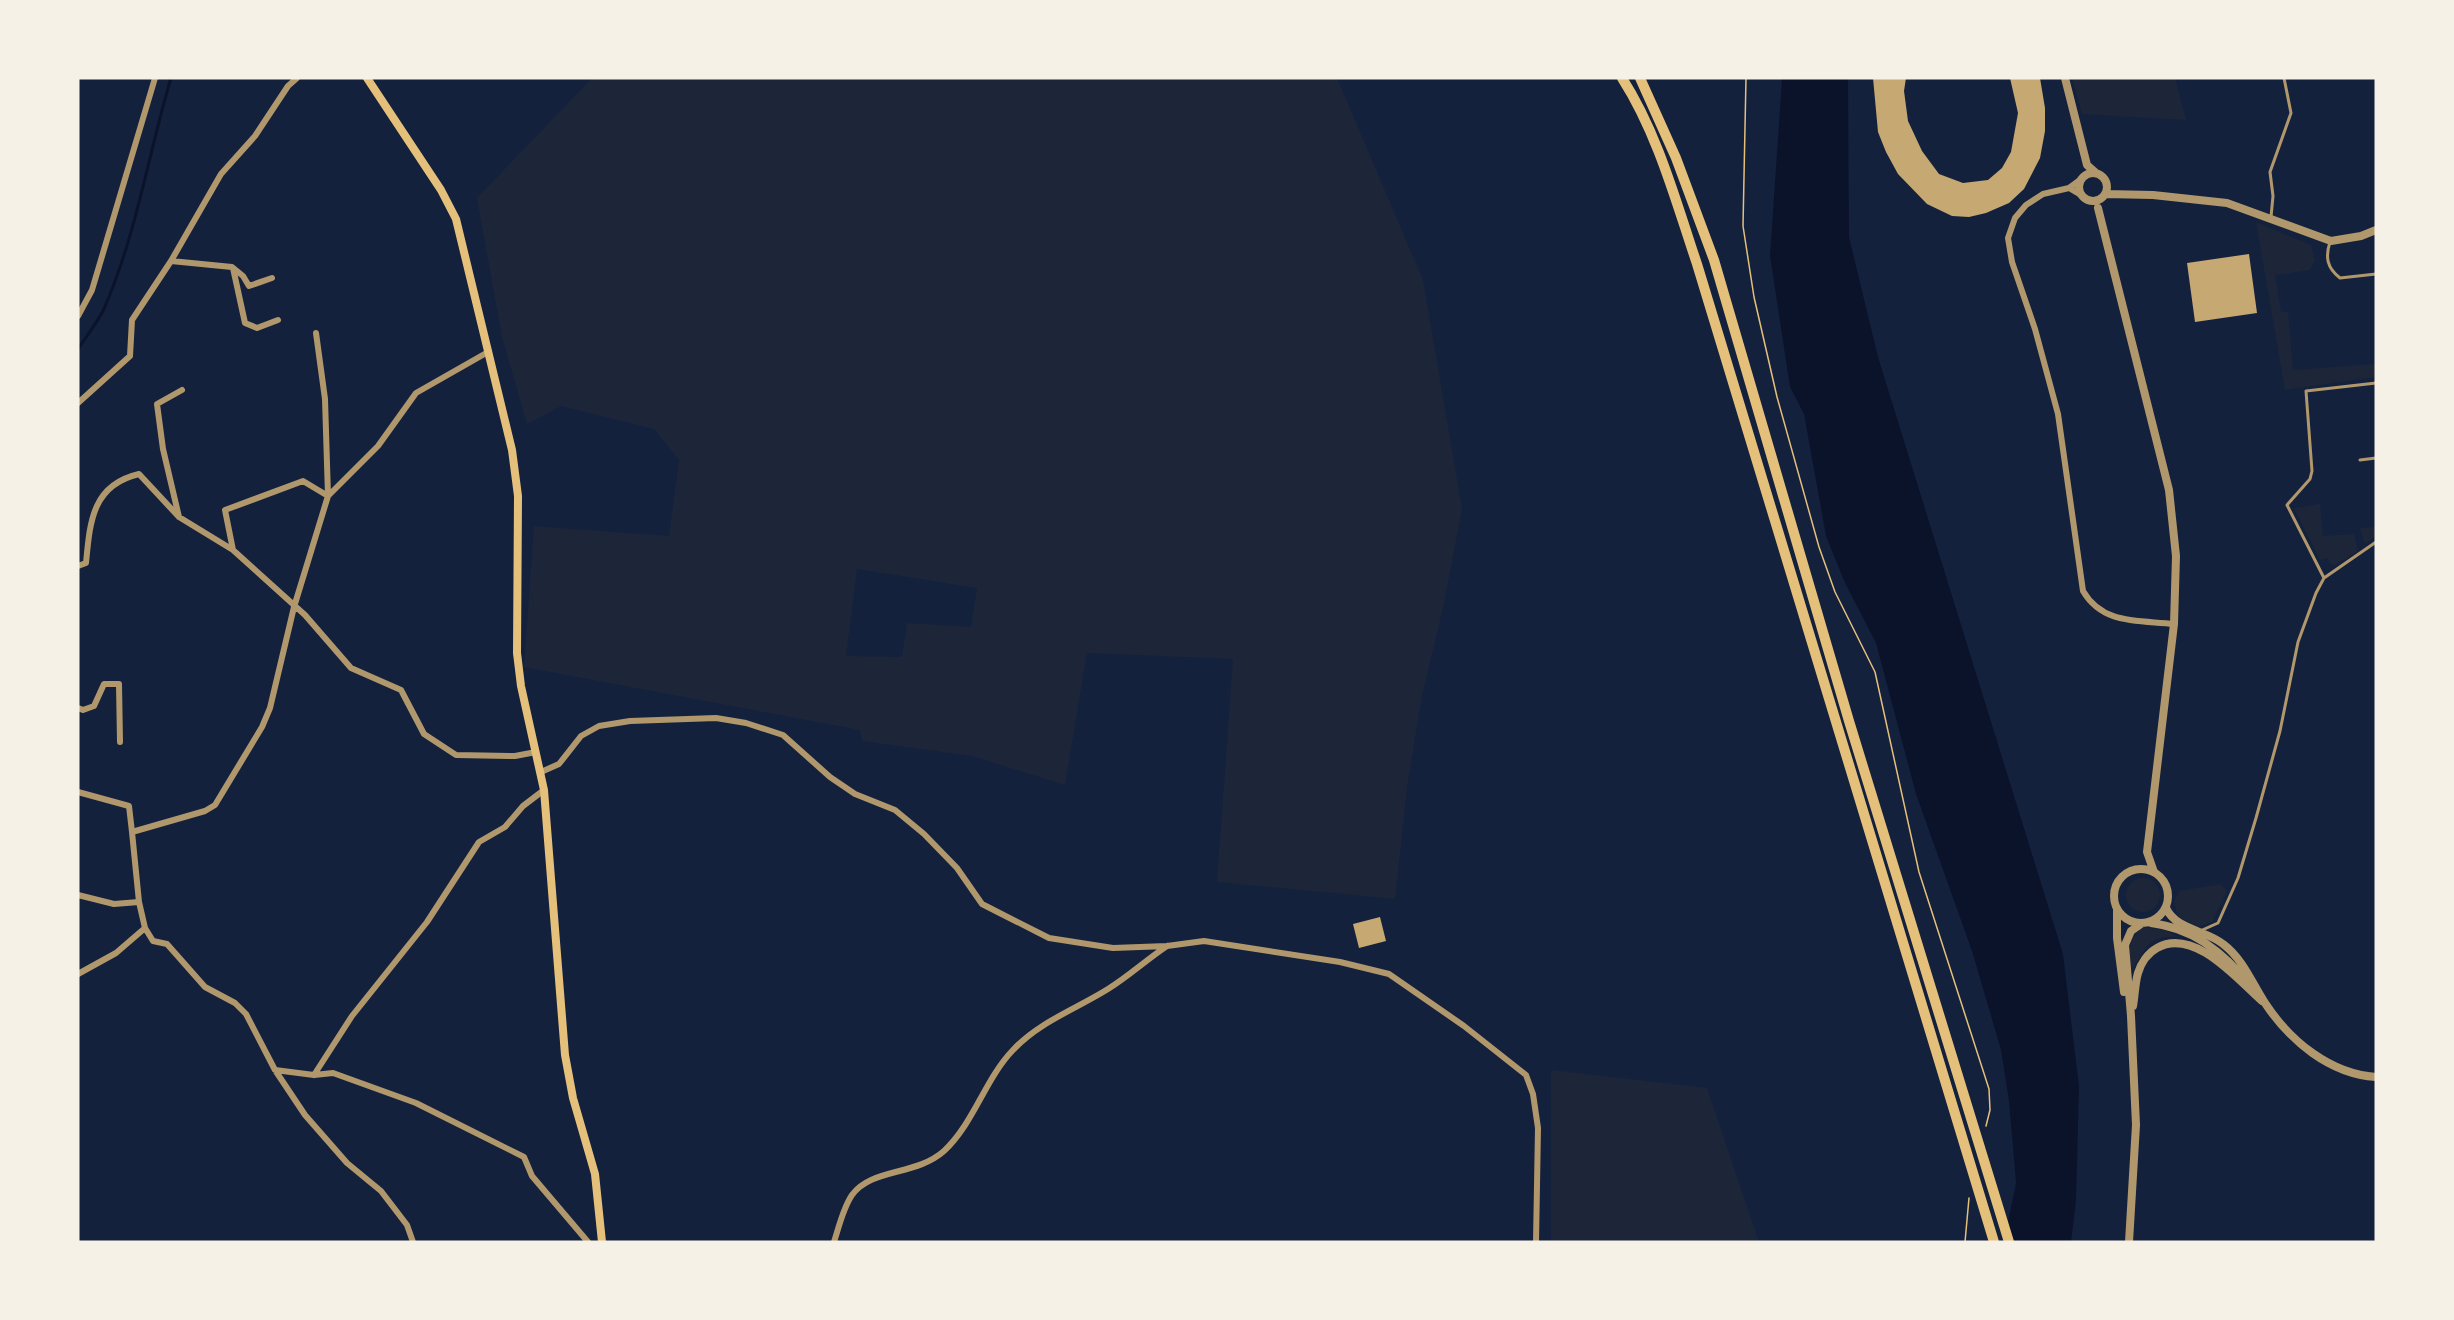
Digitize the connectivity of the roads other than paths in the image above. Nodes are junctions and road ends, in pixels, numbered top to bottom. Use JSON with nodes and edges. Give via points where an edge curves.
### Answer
{"nodes":[{"id":1,"x":155,"y":78,"type":"edge"},
{"id":2,"x":297,"y":78,"type":"edge"},
{"id":3,"x":367,"y":78,"type":"edge"},
{"id":4,"x":1622,"y":78,"type":"edge"},
{"id":5,"x":1640,"y":78,"type":"edge"},
{"id":6,"x":2066,"y":78,"type":"edge"},
{"id":7,"x":2284,"y":78,"type":"edge"},
{"id":8,"x":2087,"y":165,"type":"junction"},
{"id":9,"x":2096,"y":173,"type":"junction"},
{"id":10,"x":2081,"y":179,"type":"junction"},
{"id":11,"x":2106,"y":184,"type":"junction"},
{"id":12,"x":2069,"y":188,"type":"junction"},
{"id":13,"x":2114,"y":192,"type":"junction"},
{"id":14,"x":2080,"y":195,"type":"junction"},
{"id":15,"x":2104,"y":196,"type":"junction"},
{"id":16,"x":2088,"y":201,"type":"junction"},
{"id":17,"x":2098,"y":208,"type":"junction"},
{"id":18,"x":2271,"y":219,"type":"junction"},
{"id":19,"x":2376,"y":230,"type":"edge"},
{"id":20,"x":2331,"y":241,"type":"junction"},
{"id":21,"x":171,"y":261,"type":"junction"},
{"id":22,"x":232,"y":267,"type":"junction"},
{"id":23,"x":2376,"y":274,"type":"edge"},
{"id":24,"x":272,"y":278,"type":"dead end"},
{"id":25,"x":78,"y":316,"type":"edge"},
{"id":26,"x":278,"y":320,"type":"dead end"},
{"id":27,"x":316,"y":333,"type":"dead end"},
{"id":28,"x":488,"y":352,"type":"junction"},
{"id":29,"x":2376,"y":383,"type":"edge"},
{"id":30,"x":182,"y":390,"type":"dead end"},
{"id":31,"x":78,"y":403,"type":"edge"},
{"id":32,"x":2376,"y":458,"type":"edge"},
{"id":33,"x":2360,"y":460,"type":"dead end"},
{"id":34,"x":328,"y":496,"type":"junction"},
{"id":35,"x":179,"y":517,"type":"junction"},
{"id":36,"x":2376,"y":542,"type":"edge"},
{"id":37,"x":233,"y":550,"type":"junction"},
{"id":38,"x":78,"y":566,"type":"edge"},
{"id":39,"x":2324,"y":578,"type":"junction"},
{"id":40,"x":294,"y":607,"type":"junction"},
{"id":41,"x":2174,"y":624,"type":"junction"},
{"id":42,"x":78,"y":708,"type":"edge"},
{"id":43,"x":120,"y":742,"type":"dead end"},
{"id":44,"x":536,"y":752,"type":"junction"},
{"id":45,"x":541,"y":772,"type":"junction"},
{"id":46,"x":544,"y":790,"type":"junction"},
{"id":47,"x":78,"y":792,"type":"edge"},
{"id":48,"x":132,"y":832,"type":"junction"},
{"id":49,"x":2147,"y":852,"type":"junction"},
{"id":50,"x":2135,"y":869,"type":"junction"},
{"id":51,"x":2154,"y":872,"type":"junction"},
{"id":52,"x":78,"y":895,"type":"edge"},
{"id":53,"x":139,"y":902,"type":"junction"},
{"id":54,"x":2166,"y":908,"type":"junction"},
{"id":55,"x":2117,"y":910,"type":"junction"},
{"id":56,"x":2145,"y":923,"type":"junction"},
{"id":57,"x":146,"y":928,"type":"junction"},
{"id":58,"x":2198,"y":931,"type":"junction"},
{"id":59,"x":1167,"y":946,"type":"junction"},
{"id":60,"x":78,"y":974,"type":"edge"},
{"id":61,"x":2257,"y":996,"type":"junction"},
{"id":62,"x":2266,"y":1004,"type":"junction"},
{"id":63,"x":2132,"y":1016,"type":"junction"},
{"id":64,"x":2133,"y":1050,"type":"junction"},
{"id":65,"x":275,"y":1070,"type":"junction"},
{"id":66,"x":314,"y":1075,"type":"junction"},
{"id":67,"x":2376,"y":1077,"type":"edge"},
{"id":68,"x":413,"y":1242,"type":"edge"},
{"id":69,"x":588,"y":1242,"type":"edge"},
{"id":70,"x":602,"y":1242,"type":"edge"},
{"id":71,"x":834,"y":1242,"type":"edge"},
{"id":72,"x":1536,"y":1242,"type":"edge"},
{"id":73,"x":1994,"y":1242,"type":"edge"},
{"id":74,"x":2009,"y":1242,"type":"edge"},
{"id":75,"x":2130,"y":1242,"type":"edge"}],
"edges":[{"from":1,"to":25,"type":"street","via":[[92,290]]},
{"from":2,"to":21,"type":"street","via":[[255,136],[221,174]]},
{"from":3,"to":28,"type":"main road","via":[[456,219]]},
{"from":4,"to":73,"type":"highway","via":[[1665,170],[1697,264]]},
{"from":5,"to":74,"type":"highway","via":[[1676,158],[1714,260]]},
{"from":6,"to":8,"type":"street"},
{"from":7,"to":18,"type":"lane","via":[[2291,113],[2270,172]]},
{"from":8,"to":9,"type":"street"},
{"from":8,"to":10,"type":"street"},
{"from":9,"to":10,"type":"street"},
{"from":9,"to":11,"type":"street"},
{"from":10,"to":12,"type":"street"},
{"from":10,"to":14,"type":"street"},
{"from":11,"to":13,"type":"street"},
{"from":11,"to":15,"type":"street"},
{"from":12,"to":14,"type":"street"},
{"from":12,"to":41,"type":"street","via":[[2043,194],[2026,205],[2015,218],[2008,238],[2058,414],[2079,578],[2090,603],[2103,614]]},
{"from":13,"to":15,"type":"street"},
{"from":13,"to":18,"type":"street","via":[[2227,202]]},
{"from":14,"to":16,"type":"street"},
{"from":15,"to":16,"type":"street"},
{"from":15,"to":17,"type":"street"},
{"from":16,"to":17,"type":"street"},
{"from":17,"to":41,"type":"street","via":[[2169,490],[2176,556]]},
{"from":18,"to":20,"type":"street"},
{"from":19,"to":20,"type":"street"},
{"from":20,"to":23,"type":"lane","via":[[2327,251],[2333,273],[2340,278]]},
{"from":21,"to":22,"type":"street"},
{"from":21,"to":31,"type":"street","via":[[132,320],[130,356]]},
{"from":22,"to":24,"type":"street","via":[[249,286]]},
{"from":22,"to":26,"type":"street","via":[[245,323],[257,328]]},
{"from":27,"to":34,"type":"street","via":[[325,399]]},
{"from":28,"to":34,"type":"street","via":[[416,393],[378,446]]},
{"from":28,"to":44,"type":"main road","via":[[517,484],[517,653]]},
{"from":29,"to":39,"type":"lane","via":[[2306,391],[2312,471],[2310,479],[2287,505]]},
{"from":30,"to":35,"type":"street","via":[[158,404],[163,449]]},
{"from":32,"to":33,"type":"lane"},
{"from":34,"to":37,"type":"street","via":[[303,482],[225,510]]},
{"from":34,"to":40,"type":"street"},
{"from":35,"to":37,"type":"street"},
{"from":35,"to":38,"type":"street","via":[[139,474],[121,478],[97,501],[86,563]]},
{"from":36,"to":39,"type":"lane"},
{"from":37,"to":40,"type":"street"},
{"from":39,"to":58,"type":"lane","via":[[2298,642],[2280,731],[2238,878],[2218,923]]},
{"from":40,"to":44,"type":"street","via":[[351,668],[401,690],[424,734],[456,755],[515,756]]},
{"from":40,"to":48,"type":"street","via":[[270,708],[215,805]]},
{"from":41,"to":49,"type":"street"},
{"from":42,"to":43,"type":"street","via":[[94,706],[104,684],[119,684]]},
{"from":44,"to":45,"type":"main road"},
{"from":45,"to":46,"type":"main road"},
{"from":45,"to":59,"type":"street","via":[[559,764],[581,735],[599,726],[716,718],[746,723],[783,735],[855,794],[895,810],[957,868],[982,904],[1017,923],[1049,938],[1113,948]]},
{"from":46,"to":66,"type":"street","via":[[505,827],[479,842],[428,922],[352,1016]]},
{"from":46,"to":70,"type":"main road","via":[[565,1055],[595,1174]]},
{"from":47,"to":48,"type":"street","via":[[129,806]]},
{"from":48,"to":53,"type":"street"},
{"from":49,"to":50,"type":"street"},
{"from":49,"to":51,"type":"street"},
{"from":50,"to":51,"type":"street"},
{"from":50,"to":55,"type":"street","via":[[2116,885]]},
{"from":51,"to":54,"type":"street","via":[[2168,891]]},
{"from":52,"to":53,"type":"street","via":[[114,904]]},
{"from":53,"to":57,"type":"street"},
{"from":54,"to":56,"type":"street","via":[[2159,917]]},
{"from":54,"to":58,"type":"street","via":[[2177,922]]},
{"from":55,"to":56,"type":"street","via":[[2127,920]]},
{"from":55,"to":64,"type":"street","via":[[2118,949]]},
{"from":56,"to":61,"type":"street","via":[[2181,931],[2212,947],[2235,967]]},
{"from":56,"to":63,"type":"street","via":[[2131,931],[2125,945]]},
{"from":57,"to":60,"type":"street","via":[[116,953]]},
{"from":57,"to":65,"type":"street","via":[[153,941],[167,944],[205,987],[235,1003],[246,1014]]},
{"from":58,"to":62,"type":"street","via":[[2223,943],[2247,970]]},
{"from":59,"to":71,"type":"street","via":[[1109,988],[1021,1042],[942,1152],[919,1166],[867,1181],[852,1195]]},
{"from":59,"to":72,"type":"street","via":[[1204,941],[1340,962],[1389,974],[1526,1075],[1538,1128]]},
{"from":61,"to":62,"type":"street"},
{"from":61,"to":63,"type":"street","via":[[2208,954],[2194,946],[2172,942],[2152,951],[2145,959],[2138,972]]},
{"from":62,"to":67,"type":"street","via":[[2291,1034],[2317,1055],[2340,1070]]},
{"from":63,"to":64,"type":"street"},
{"from":64,"to":75,"type":"street","via":[[2136,1125]]},
{"from":65,"to":66,"type":"street"},
{"from":65,"to":68,"type":"street","via":[[305,1116],[347,1163],[381,1191],[407,1225]]},
{"from":66,"to":69,"type":"street","via":[[333,1073],[416,1103],[524,1157],[532,1176]]}]}
